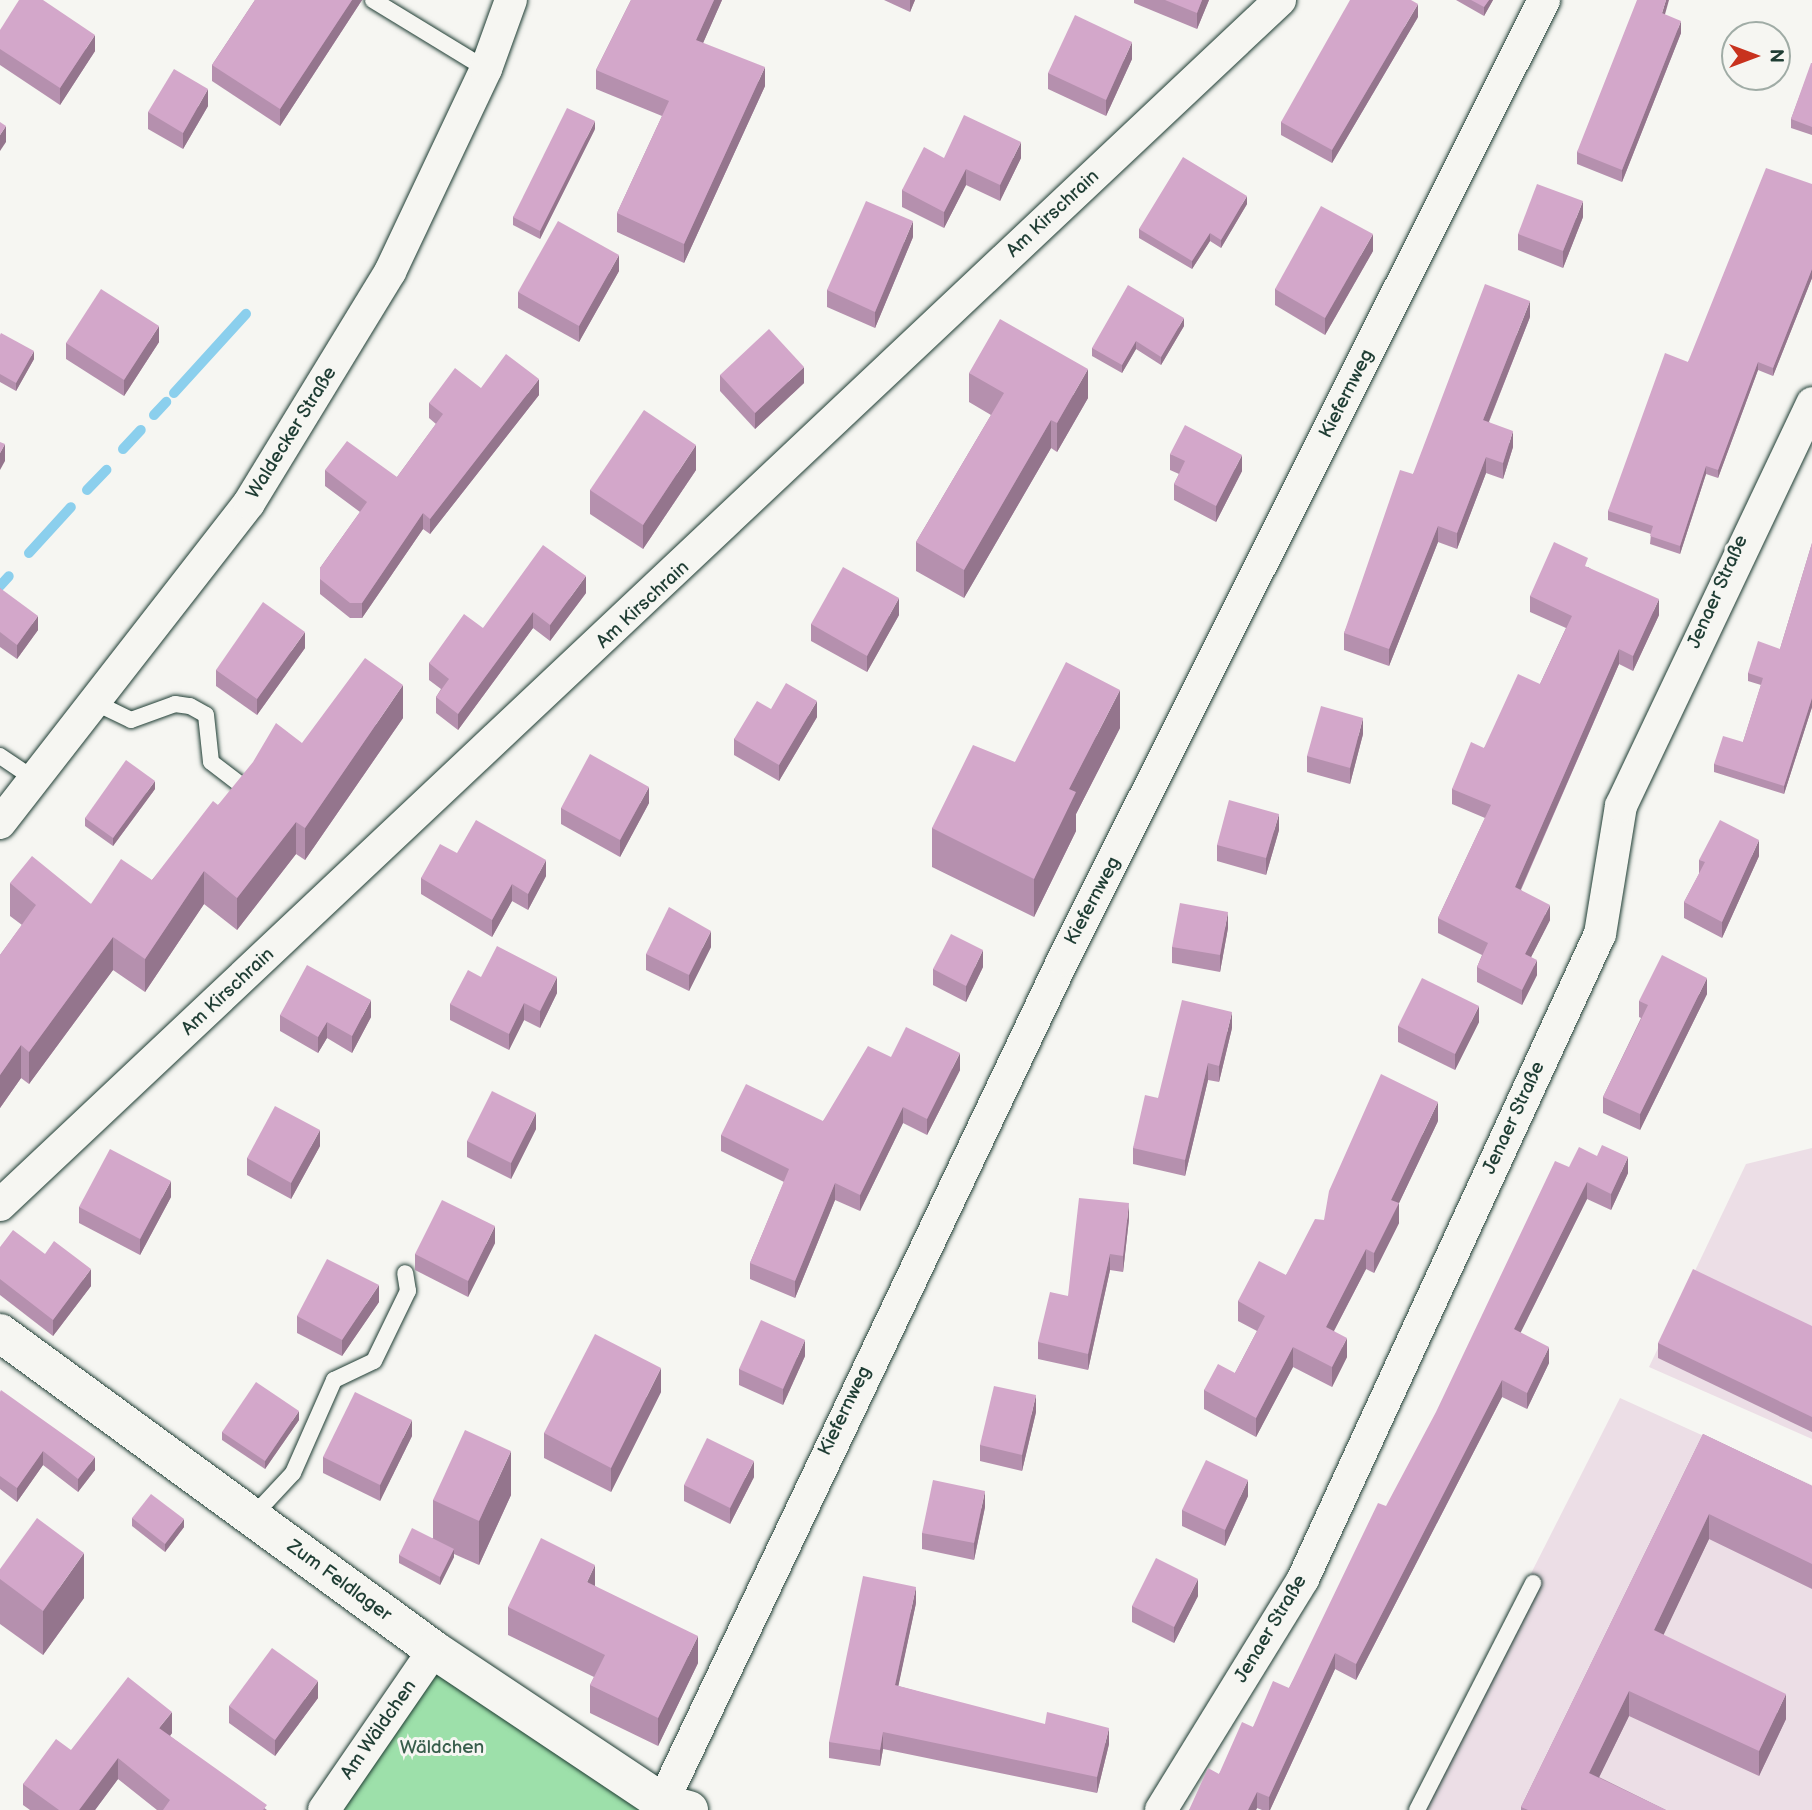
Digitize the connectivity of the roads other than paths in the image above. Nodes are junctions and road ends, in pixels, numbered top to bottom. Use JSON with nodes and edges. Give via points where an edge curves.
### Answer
{"nodes":[{"id":1,"x":373,"y":0,"type":"edge"},
{"id":2,"x":511,"y":0,"type":"edge"},
{"id":3,"x":1280,"y":0,"type":"edge"},
{"id":4,"x":1544,"y":0,"type":"edge"},
{"id":5,"x":486,"y":69,"type":"junction"},
{"id":6,"x":1812,"y":403,"type":"edge"},
{"id":7,"x":94,"y":702,"type":"junction"},
{"id":8,"x":0,"y":755,"type":"edge"},
{"id":9,"x":34,"y":779,"type":"junction"},
{"id":10,"x":245,"y":788,"type":"edge"},
{"id":11,"x":0,"y":823,"type":"edge"},
{"id":12,"x":0,"y":1205,"type":"edge"},
{"id":13,"x":405,"y":1273,"type":"dead end"},
{"id":14,"x":0,"y":1333,"type":"edge"},
{"id":15,"x":251,"y":1517,"type":"junction"},
{"id":16,"x":1533,"y":1583,"type":"dead end"},
{"id":17,"x":434,"y":1650,"type":"junction"},
{"id":18,"x":670,"y":1808,"type":"edge"},
{"id":19,"x":324,"y":1810,"type":"edge"},
{"id":20,"x":1161,"y":1810,"type":"edge"},
{"id":21,"x":1416,"y":1810,"type":"edge"}],
"edges":[{"from":1,"to":5,"type":"lane"},
{"from":2,"to":5,"type":"street","name":"Waldecker Straße"},
{"from":3,"to":12,"type":"street","name":"Am Kirschrain"},
{"from":4,"to":18,"type":"street","name":"Kiefernweg","via":[[1063,960]]},
{"from":5,"to":7,"type":"street","name":"Waldecker Straße","via":[[390,272],[249,503]]},
{"from":6,"to":20,"type":"street","name":"Jenaer Straße","via":[[1621,806],[1600,934],[1303,1579]]},
{"from":7,"to":9,"type":"street","name":"Waldecker Straße"},
{"from":7,"to":10,"type":"lane","via":[[131,720],[175,704],[206,715],[211,762]]},
{"from":8,"to":9,"type":"lane"},
{"from":9,"to":11,"type":"street","name":"Waldecker Straße"},
{"from":13,"to":15,"type":"lane","via":[[408,1291],[374,1361],[334,1380],[293,1473]]},
{"from":14,"to":15,"type":"street","name":"Zum Feldlager"},
{"from":15,"to":17,"type":"street","name":"Zum Feldlager"},
{"from":16,"to":21,"type":"lane"},
{"from":17,"to":18,"type":"street","name":"Zum Feldlager"},
{"from":17,"to":19,"type":"street","name":"Am Wäldchen"}]}
